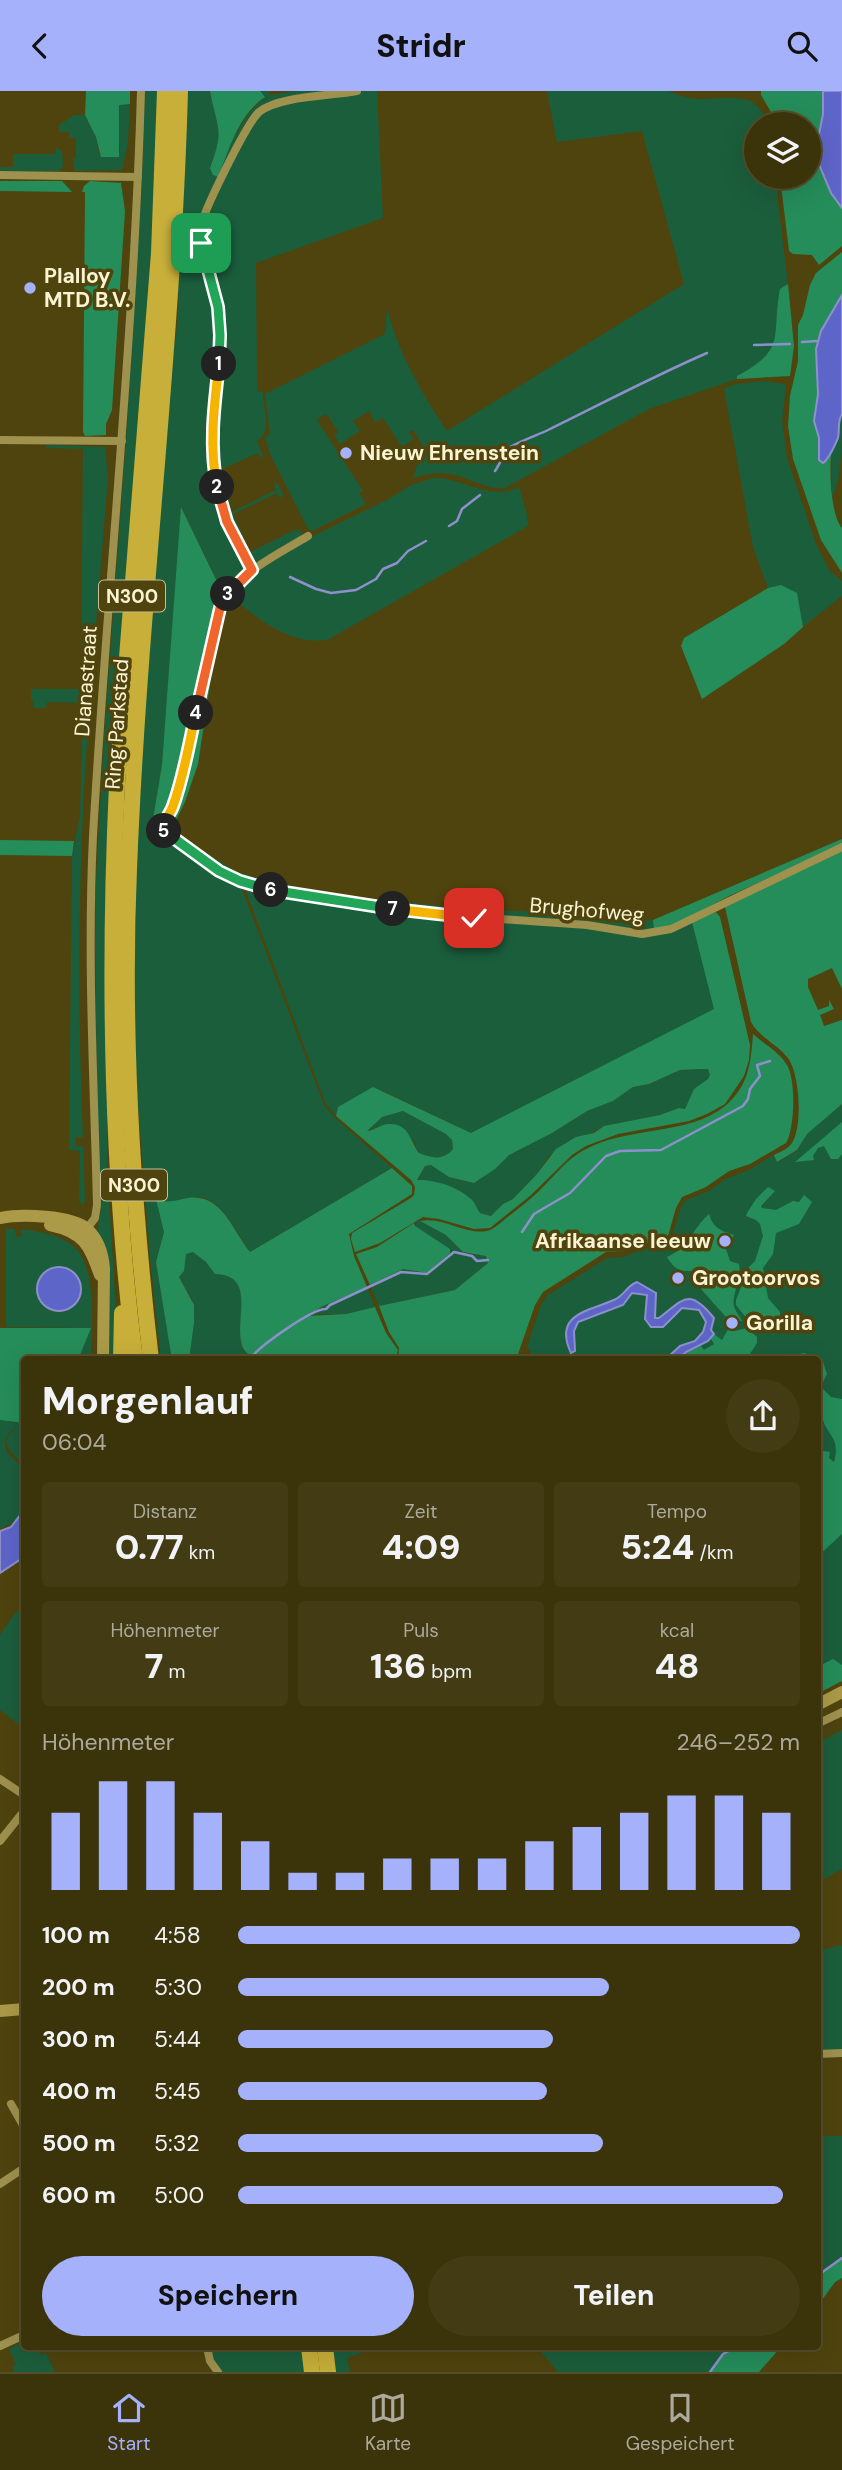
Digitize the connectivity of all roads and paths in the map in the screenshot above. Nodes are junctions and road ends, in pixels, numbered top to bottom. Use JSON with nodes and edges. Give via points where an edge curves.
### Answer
{"nodes":[{"id":1,"x":141,"y":91,"type":"edge"},
{"id":2,"x":165,"y":91,"type":"edge"},
{"id":3,"x":180,"y":91,"type":"edge"},
{"id":4,"x":357,"y":91,"type":"edge"},
{"id":5,"x":0,"y":175,"type":"edge"},
{"id":6,"x":138,"y":177,"type":"junction"},
{"id":7,"x":0,"y":440,"type":"edge"},
{"id":8,"x":122,"y":441,"type":"junction"},
{"id":9,"x":308,"y":536,"type":"dead end"},
{"id":10,"x":252,"y":570,"type":"junction"},
{"id":11,"x":842,"y":847,"type":"edge"},
{"id":12,"x":0,"y":1220,"type":"edge"},
{"id":13,"x":84,"y":1233,"type":"junction"},
{"id":14,"x":125,"y":1263,"type":"junction"},
{"id":15,"x":103,"y":1356,"type":"edge"},
{"id":16,"x":121,"y":1356,"type":"edge"},
{"id":17,"x":135,"y":1356,"type":"edge"},
{"id":18,"x":152,"y":1356,"type":"edge"},
{"id":19,"x":842,"y":1692,"type":"edge"},
{"id":20,"x":842,"y":1701,"type":"edge"},
{"id":21,"x":821,"y":1703,"type":"edge"},
{"id":22,"x":842,"y":1711,"type":"edge"},
{"id":23,"x":821,"y":1712,"type":"edge"},
{"id":24,"x":821,"y":1722,"type":"edge"},
{"id":25,"x":0,"y":1779,"type":"edge"},
{"id":26,"x":21,"y":1793,"type":"edge"},
{"id":27,"x":21,"y":1815,"type":"edge"},
{"id":28,"x":0,"y":1841,"type":"edge"},
{"id":29,"x":21,"y":2009,"type":"edge"},
{"id":30,"x":0,"y":2011,"type":"edge"},
{"id":31,"x":842,"y":2053,"type":"edge"},
{"id":32,"x":821,"y":2054,"type":"edge"},
{"id":33,"x":11,"y":2104,"type":"dead end"},
{"id":34,"x":21,"y":2122,"type":"edge"},
{"id":35,"x":21,"y":2170,"type":"edge"},
{"id":36,"x":0,"y":2184,"type":"edge"},
{"id":37,"x":21,"y":2336,"type":"edge"},
{"id":38,"x":0,"y":2346,"type":"edge"},
{"id":39,"x":208,"y":2350,"type":"edge"},
{"id":40,"x":309,"y":2350,"type":"edge"},
{"id":41,"x":325,"y":2350,"type":"edge"},
{"id":42,"x":210,"y":2361,"type":"junction"},
{"id":43,"x":211,"y":2372,"type":"edge"},
{"id":44,"x":218,"y":2372,"type":"edge"},
{"id":45,"x":312,"y":2372,"type":"edge"},
{"id":46,"x":328,"y":2372,"type":"edge"}],
"edges":[{"from":1,"to":6,"type":"street","name":"Dianastraat"},
{"from":2,"to":14,"type":"highway","name":"Ring Parkstad","number":"N300","via":[[159,253],[113,872],[113,1077]]},
{"from":3,"to":18,"type":"highway","name":"Ring Parkstad","number":"N300","via":[[171,309],[129,871],[129,1064],[135,1187]]},
{"from":4,"to":10,"type":"street","via":[[278,103],[258,113],[244,132],[201,227],[220,329],[211,427],[214,470],[227,522]]},
{"from":5,"to":6,"type":"street"},
{"from":6,"to":8,"type":"street","name":"Dianastraat"},
{"from":7,"to":8,"type":"street"},
{"from":8,"to":13,"type":"street","name":"Dianastraat","via":[[91,890],[90,1045],[97,1205]]},
{"from":9,"to":10,"type":"street"},
{"from":10,"to":11,"type":"street","name":"Brughofweg","via":[[220,608],[177,794],[163,829],[167,836],[240,881],[274,891],[426,914],[597,926],[646,934],[679,926]]},
{"from":12,"to":13,"type":"street","via":[[51,1218],[79,1224]]},
{"from":13,"to":15,"type":"street","via":[[102,1256]]},
{"from":14,"to":16,"type":"highway","number":"N300"},
{"from":14,"to":17,"type":"highway","name":"Ring Parkstad","number":"N300"},
{"from":19,"to":21,"type":"street"},
{"from":20,"to":23,"type":"street"},
{"from":22,"to":24,"type":"street"},
{"from":25,"to":26,"type":"street"},
{"from":27,"to":28,"type":"street"},
{"from":29,"to":30,"type":"street"},
{"from":31,"to":32,"type":"street"},
{"from":33,"to":34,"type":"street"},
{"from":35,"to":36,"type":"street"},
{"from":37,"to":38,"type":"street"},
{"from":39,"to":42,"type":"street"},
{"from":40,"to":45,"type":"highway"},
{"from":41,"to":46,"type":"highway"},
{"from":42,"to":43,"type":"street"},
{"from":42,"to":44,"type":"street"}]}
